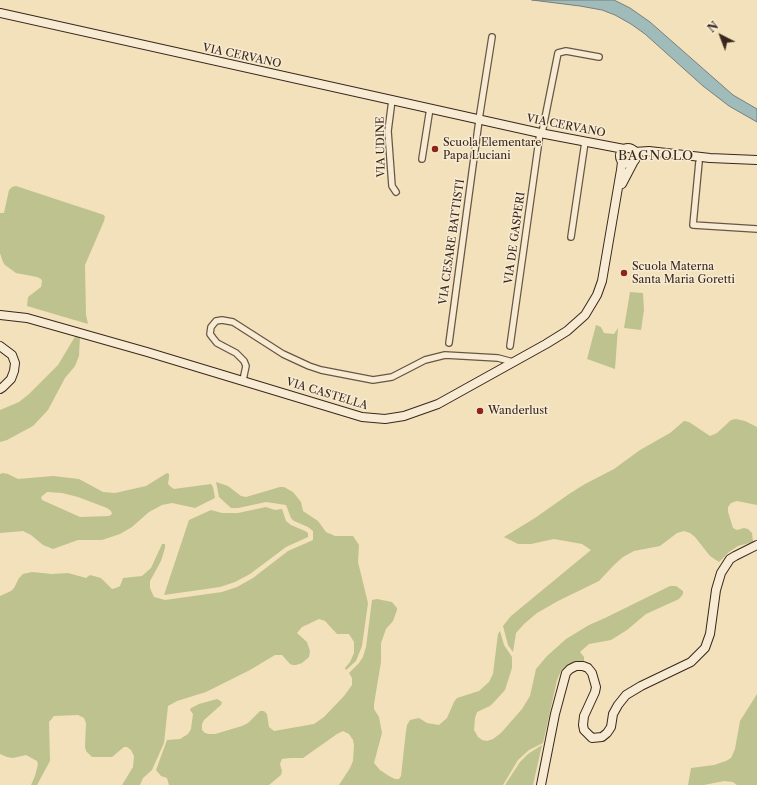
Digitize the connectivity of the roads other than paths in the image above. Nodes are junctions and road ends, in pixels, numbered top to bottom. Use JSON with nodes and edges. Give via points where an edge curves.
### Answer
{"nodes":[{"id":1,"x":0,"y":13,"type":"edge"},
{"id":2,"x":492,"y":37,"type":"dead end"},
{"id":3,"x":599,"y":57,"type":"dead end"},
{"id":4,"x":392,"y":100,"type":"junction"},
{"id":5,"x":430,"y":108,"type":"junction"},
{"id":6,"x":479,"y":119,"type":"junction"},
{"id":7,"x":541,"y":133,"type":"junction"},
{"id":8,"x":585,"y":142,"type":"junction"},
{"id":9,"x":604,"y":145,"type":"junction"},
{"id":10,"x":624,"y":149,"type":"junction"},
{"id":11,"x":634,"y":152,"type":"junction"},
{"id":12,"x":656,"y":152,"type":"junction"},
{"id":13,"x":422,"y":159,"type":"dead end"},
{"id":14,"x":621,"y":159,"type":"junction"},
{"id":15,"x":757,"y":160,"type":"edge"},
{"id":16,"x":634,"y":162,"type":"junction"},
{"id":17,"x":699,"y":162,"type":"dead end"},
{"id":18,"x":396,"y":192,"type":"dead end"},
{"id":19,"x":616,"y":200,"type":"junction"},
{"id":20,"x":757,"y":229,"type":"edge"},
{"id":21,"x":571,"y":236,"type":"dead end"},
{"id":22,"x":0,"y":315,"type":"edge"},
{"id":23,"x":449,"y":343,"type":"dead end"},
{"id":24,"x":0,"y":346,"type":"edge"},
{"id":25,"x":510,"y":346,"type":"dead end"},
{"id":26,"x":513,"y":362,"type":"junction"},
{"id":27,"x":243,"y":380,"type":"junction"},
{"id":28,"x":0,"y":388,"type":"edge"},
{"id":29,"x":757,"y":545,"type":"edge"},
{"id":30,"x":541,"y":785,"type":"edge"}],
"edges":[{"from":1,"to":4,"type":"main road","name":"VIA CERVANO"},
{"from":2,"to":6,"type":"street"},
{"from":3,"to":7,"type":"street","name":"VIA DE GASPERI","via":[[566,51],[558,53]]},
{"from":4,"to":5,"type":"main road","name":"VIA CERVANO"},
{"from":4,"to":18,"type":"street","name":"VIA UDINE","via":[[388,131],[392,186]]},
{"from":5,"to":6,"type":"main road","name":"VIA CERVANO"},
{"from":5,"to":13,"type":"street"},
{"from":6,"to":7,"type":"main road","name":"VIA CERVANO"},
{"from":6,"to":23,"type":"street","name":"VIA CESARE BATTISTI"},
{"from":7,"to":8,"type":"main road","name":"VIA CERVANO"},
{"from":7,"to":25,"type":"street","name":"VIA DE GASPERI"},
{"from":8,"to":9,"type":"main road","name":"VIA CERVANO"},
{"from":8,"to":21,"type":"street"},
{"from":9,"to":10,"type":"main road","name":"VIA CERVANO"},
{"from":9,"to":14,"type":"main road","via":[[615,151]]},
{"from":10,"to":11,"type":"main road","via":[[628,148]]},
{"from":10,"to":14,"type":"main road"},
{"from":11,"to":12,"type":"main road"},
{"from":11,"to":16,"type":"main road"},
{"from":12,"to":15,"type":"main road"},
{"from":12,"to":16,"type":"main road","via":[[645,154]]},
{"from":14,"to":16,"type":"main road","via":[[626,164]]},
{"from":14,"to":19,"type":"main road"},
{"from":16,"to":19,"type":"main road"},
{"from":17,"to":20,"type":"street","via":[[693,225]]},
{"from":19,"to":26,"type":"main road","name":"VIA CASTELLA","via":[[602,281],[589,308],[580,320],[563,334]]},
{"from":22,"to":27,"type":"main road","name":"VIA CASTELLA","via":[[27,318]]},
{"from":24,"to":28,"type":"main road","via":[[12,355],[14,371],[11,379]]},
{"from":26,"to":27,"type":"main road","name":"VIA CASTELLA","via":[[430,407],[385,419],[362,417]]},
{"from":26,"to":27,"type":"street","name":"VIA CASTELLA","via":[[498,358],[445,355],[425,360],[392,377],[374,380],[308,366],[283,354],[233,322],[216,321],[210,330],[213,338],[244,361],[246,366]]},
{"from":29,"to":30,"type":"main road","via":[[735,556],[721,573],[705,648],[691,662],[626,695],[613,714],[611,727],[602,737],[592,738],[584,730],[583,725],[596,687],[592,673],[582,666],[576,666],[566,673]]}]}
